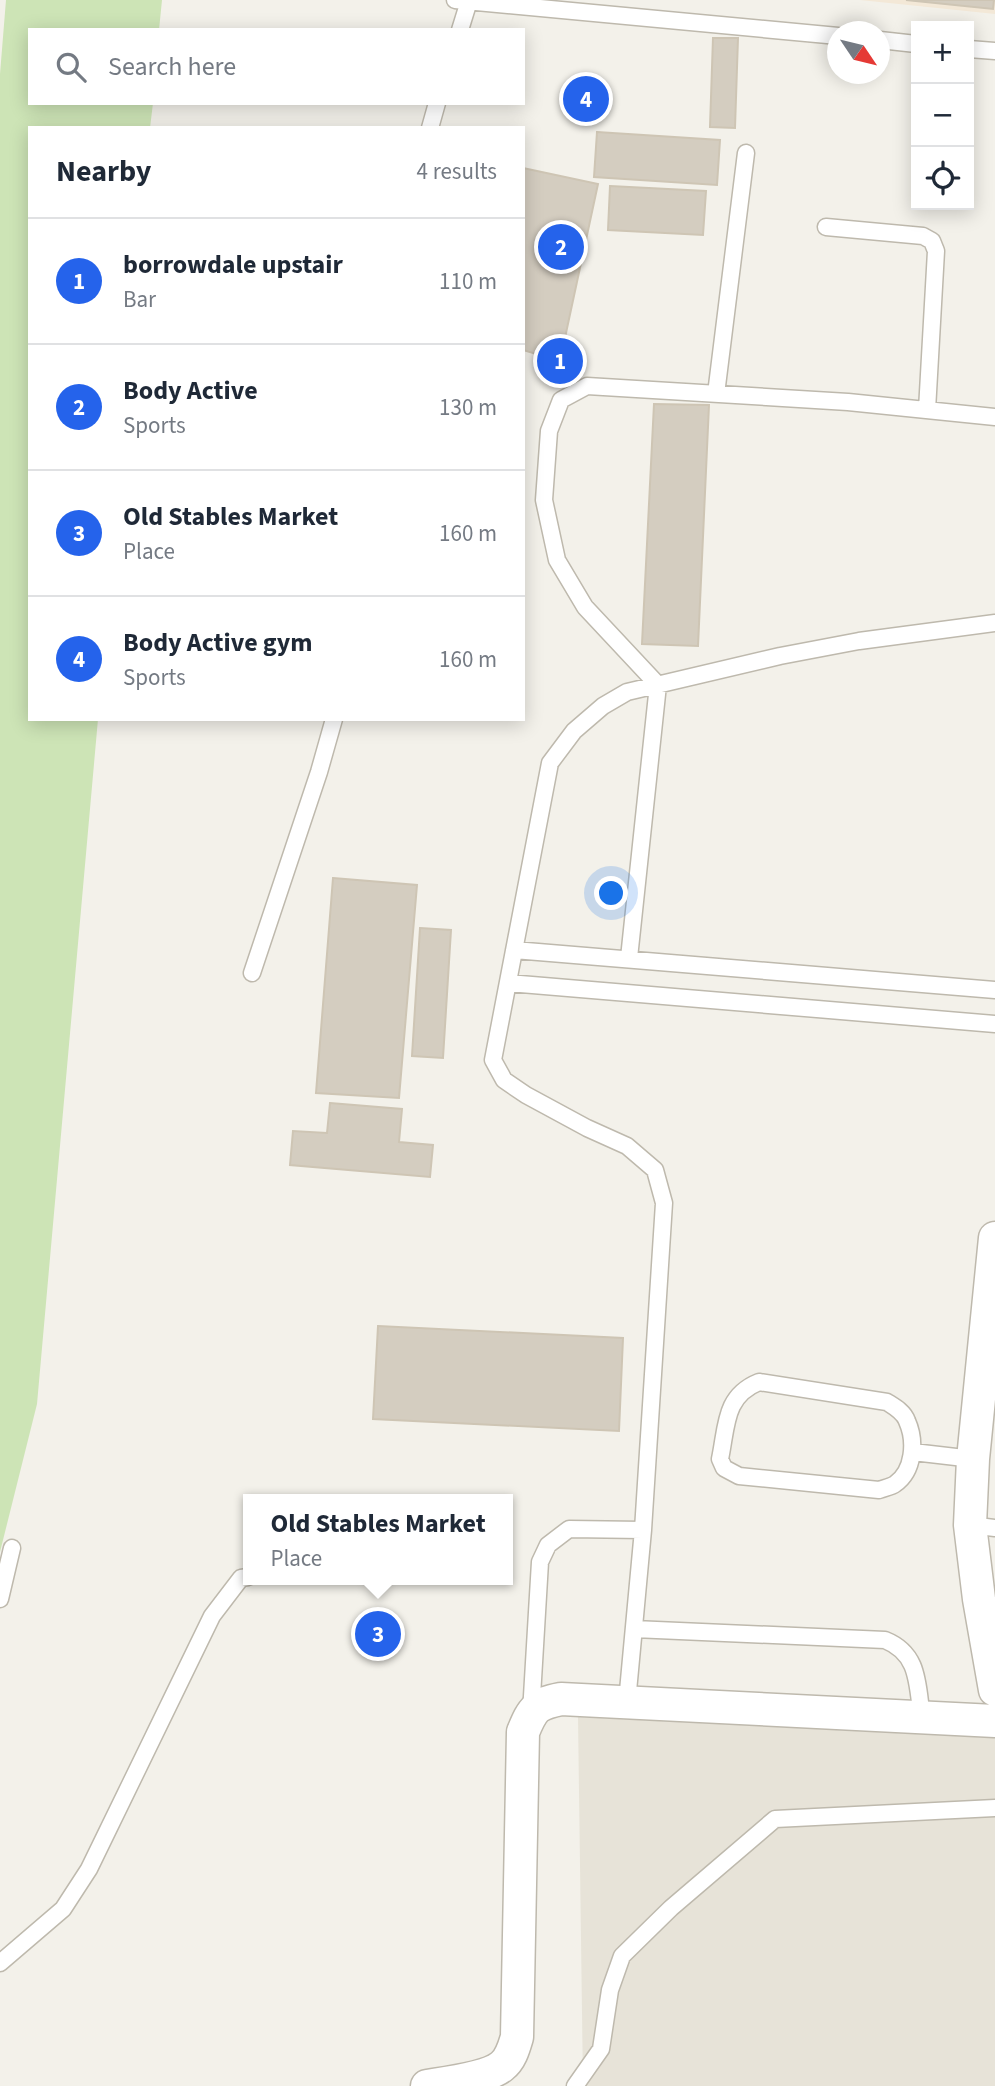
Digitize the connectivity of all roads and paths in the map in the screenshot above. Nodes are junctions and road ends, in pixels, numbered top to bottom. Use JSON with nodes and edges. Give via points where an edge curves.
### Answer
{"nodes":[{"id":1,"x":462,"y":1,"type":"edge"},
{"id":2,"x":460,"y":28,"type":"edge"},
{"id":3,"x":827,"y":35,"type":"edge"},
{"id":4,"x":890,"y":41,"type":"edge"},
{"id":5,"x":911,"y":43,"type":"edge"},
{"id":6,"x":974,"y":49,"type":"edge"},
{"id":7,"x":995,"y":51,"type":"edge"},
{"id":8,"x":436,"y":105,"type":"edge"},
{"id":9,"x":431,"y":126,"type":"edge"},
{"id":10,"x":746,"y":153,"type":"dead end"},
{"id":11,"x":825,"y":227,"type":"dead end"},
{"id":12,"x":716,"y":394,"type":"junction"},
{"id":13,"x":927,"y":410,"type":"junction"},
{"id":14,"x":995,"y":417,"type":"edge"},
{"id":15,"x":995,"y":623,"type":"edge"},
{"id":16,"x":658,"y":685,"type":"junction"},
{"id":17,"x":333,"y":721,"type":"edge"},
{"id":18,"x":514,"y":950,"type":"junction"},
{"id":19,"x":629,"y":958,"type":"junction"},
{"id":20,"x":252,"y":973,"type":"dead end"},
{"id":21,"x":508,"y":984,"type":"junction"},
{"id":22,"x":995,"y":990,"type":"edge"},
{"id":23,"x":995,"y":1024,"type":"edge"},
{"id":24,"x":995,"y":1238,"type":"edge"},
{"id":25,"x":913,"y":1451,"type":"junction"},
{"id":26,"x":973,"y":1459,"type":"junction"},
{"id":27,"x":983,"y":1527,"type":"edge"},
{"id":28,"x":643,"y":1530,"type":"junction"},
{"id":29,"x":12,"y":1548,"type":"dead end"},
{"id":30,"x":243,"y":1578,"type":"edge"},
{"id":31,"x":0,"y":1599,"type":"edge"},
{"id":32,"x":634,"y":1629,"type":"junction"},
{"id":33,"x":995,"y":1690,"type":"edge"},
{"id":34,"x":627,"y":1702,"type":"junction"},
{"id":35,"x":531,"y":1713,"type":"junction"},
{"id":36,"x":922,"y":1717,"type":"junction"},
{"id":37,"x":995,"y":1721,"type":"edge"},
{"id":38,"x":995,"y":1808,"type":"edge"},
{"id":39,"x":0,"y":1963,"type":"edge"},
{"id":40,"x":428,"y":2086,"type":"edge"},
{"id":41,"x":576,"y":2086,"type":"edge"}],
"edges":[{"from":1,"to":2,"type":"lane"},
{"from":1,"to":3,"type":"lane"},
{"from":4,"to":5,"type":"lane"},
{"from":6,"to":7,"type":"lane"},
{"from":8,"to":9,"type":"lane"},
{"from":10,"to":12,"type":"lane"},
{"from":11,"to":13,"type":"lane","via":[[923,236],[932,241],[936,251]]},
{"from":12,"to":13,"type":"lane"},
{"from":12,"to":16,"type":"lane","via":[[587,386],[561,400],[549,431],[544,500],[556,560],[585,607]]},
{"from":13,"to":14,"type":"lane"},
{"from":15,"to":16,"type":"lane","via":[[780,656]]},
{"from":16,"to":18,"type":"lane","via":[[627,692],[603,706],[574,731],[550,763]]},
{"from":16,"to":19,"type":"lane"},
{"from":17,"to":20,"type":"lane"},
{"from":18,"to":19,"type":"lane"},
{"from":18,"to":21,"type":"lane"},
{"from":19,"to":22,"type":"lane"},
{"from":21,"to":23,"type":"lane"},
{"from":21,"to":28,"type":"lane","via":[[493,1059],[504,1080],[627,1146],[655,1171],[664,1203]]},
{"from":24,"to":26,"type":"street"},
{"from":25,"to":25,"type":"lane","via":[[906,1472],[895,1485],[879,1490],[739,1476],[724,1468],[720,1459],[733,1400],[759,1382],[887,1402],[907,1421]]},
{"from":25,"to":26,"type":"lane"},
{"from":26,"to":27,"type":"street"},
{"from":27,"to":33,"type":"street","via":[[979,1599]]},
{"from":28,"to":32,"type":"lane"},
{"from":28,"to":35,"type":"lane","via":[[569,1529],[548,1545],[540,1562]]},
{"from":29,"to":31,"type":"lane"},
{"from":30,"to":39,"type":"lane","via":[[212,1616],[89,1869],[63,1909]]},
{"from":32,"to":34,"type":"lane"},
{"from":32,"to":36,"type":"lane","via":[[885,1640],[900,1646],[913,1663]]},
{"from":34,"to":35,"type":"street","via":[[561,1699],[541,1703]]},
{"from":34,"to":36,"type":"street"},
{"from":35,"to":40,"type":"street","via":[[523,1732],[517,2037],[502,2067]]},
{"from":36,"to":37,"type":"street"},
{"from":38,"to":41,"type":"lane","via":[[775,1819],[622,1956],[610,1990],[601,2049]]}]}
